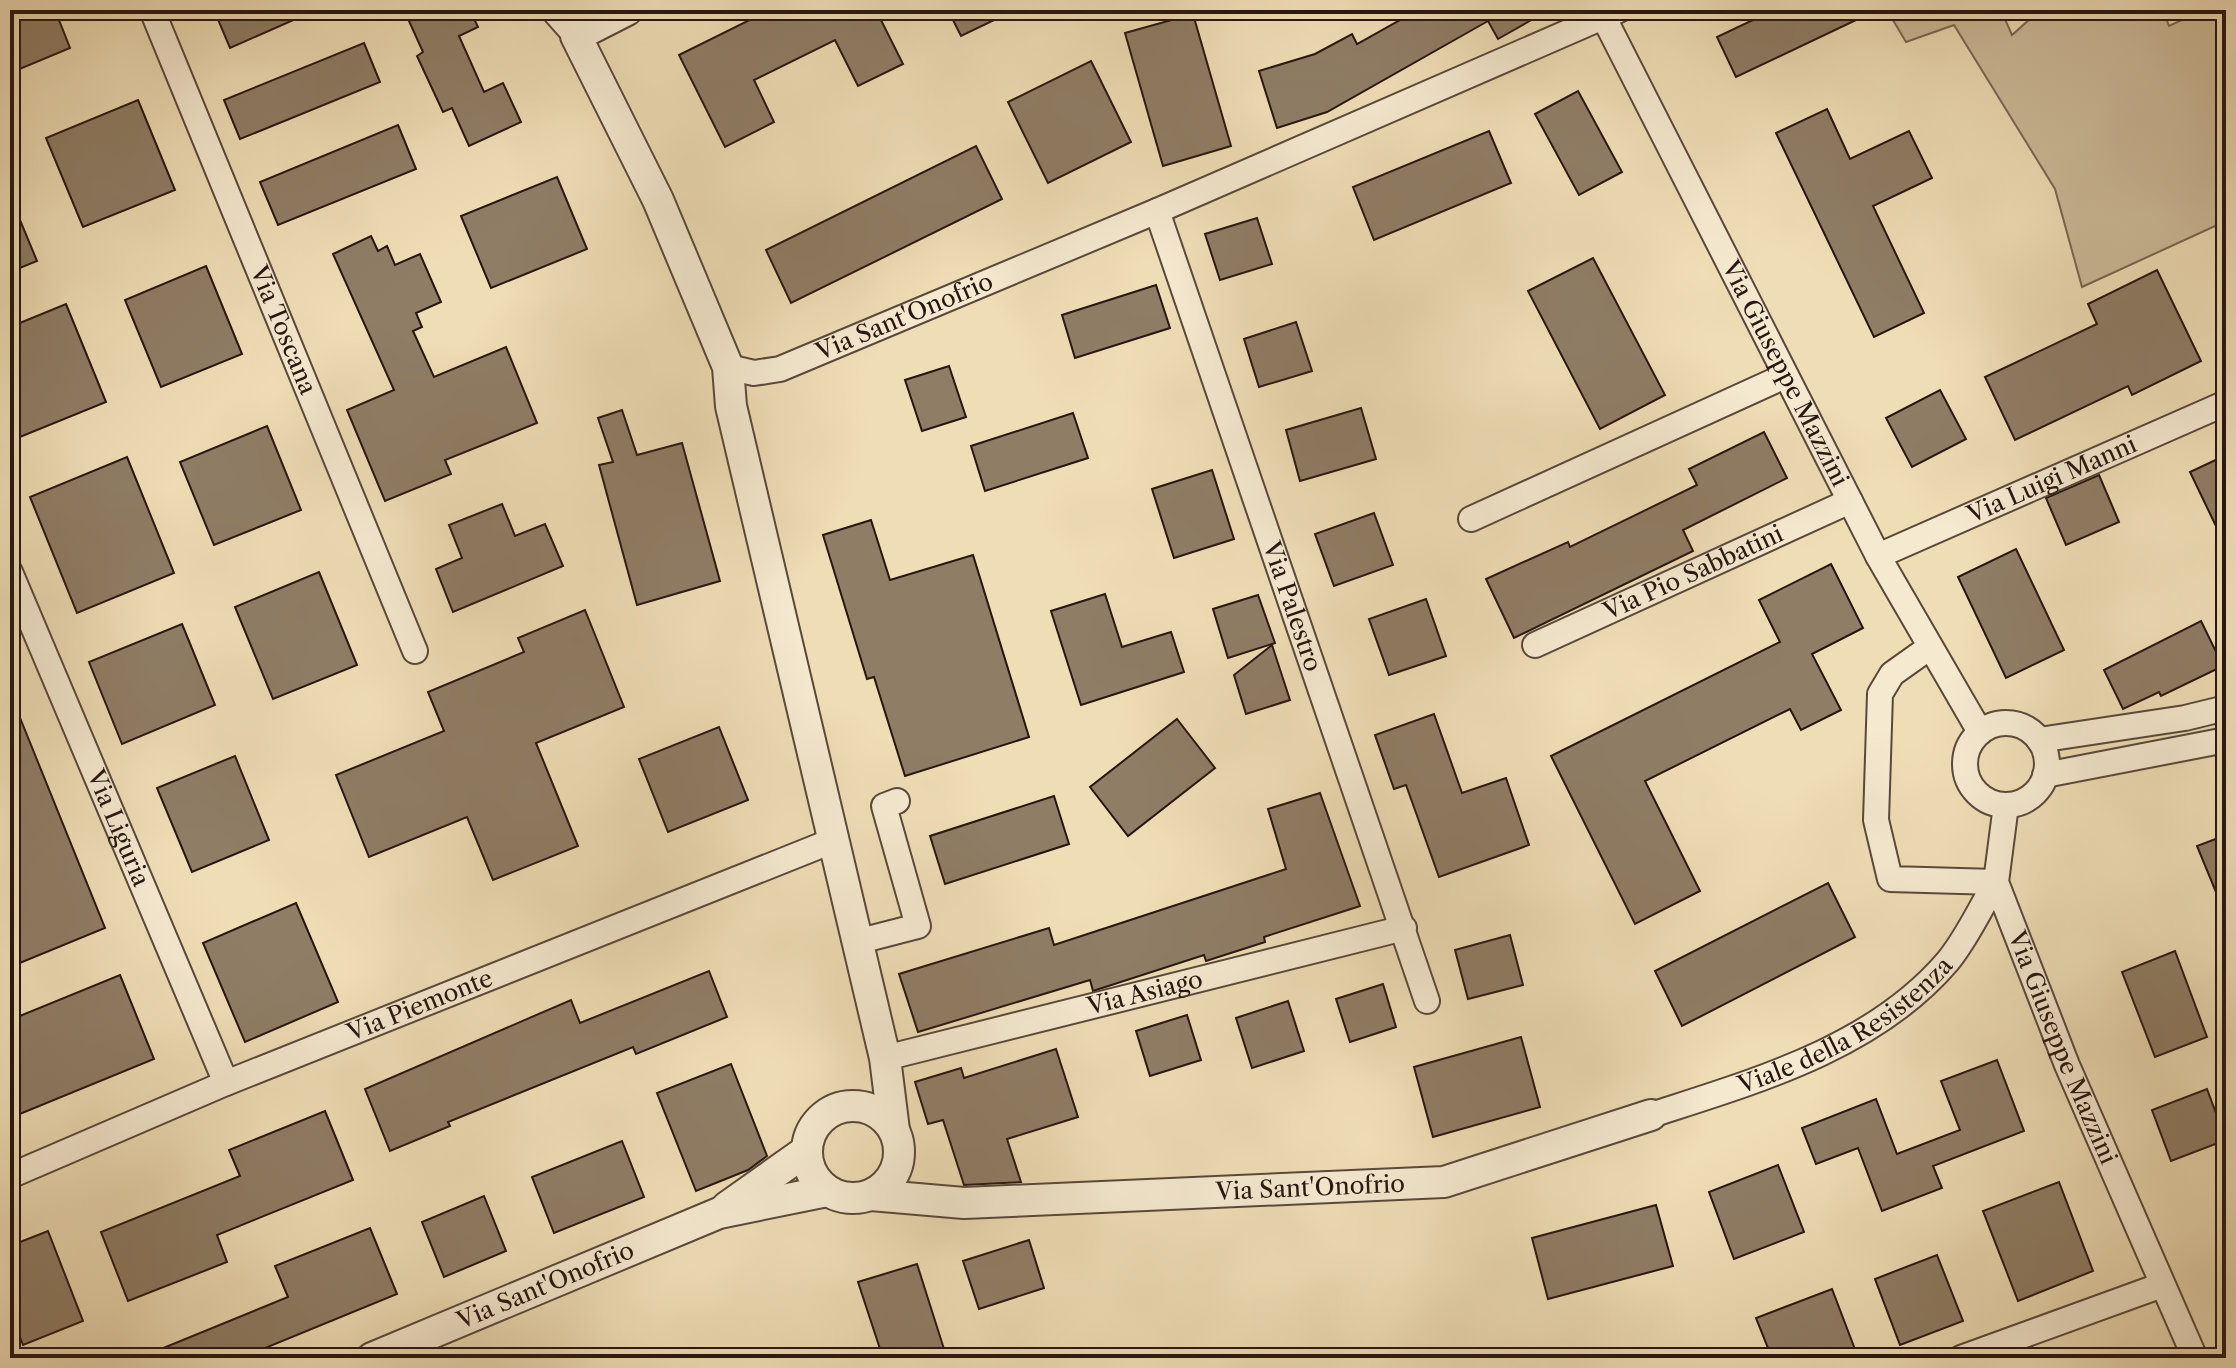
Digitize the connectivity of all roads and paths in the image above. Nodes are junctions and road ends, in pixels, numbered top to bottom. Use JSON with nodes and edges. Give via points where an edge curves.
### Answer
{"nodes":[{"id":1,"x":152,"y":10,"type":"edge"},
{"id":2,"x":553,"y":10,"type":"edge"},
{"id":3,"x":627,"y":10,"type":"edge"},
{"id":4,"x":1608,"y":12,"type":"edge"},
{"id":5,"x":576,"y":36,"type":"junction"},
{"id":6,"x":1157,"y":211,"type":"junction"},
{"id":7,"x":728,"y":367,"type":"junction"},
{"id":8,"x":1785,"y":376,"type":"junction"},
{"id":9,"x":2226,"y":403,"type":"edge"},
{"id":10,"x":1850,"y":501,"type":"junction"},
{"id":11,"x":1471,"y":519,"type":"dead end"},
{"id":12,"x":1878,"y":556,"type":"junction"},
{"id":13,"x":10,"y":572,"type":"edge"},
{"id":14,"x":1535,"y":645,"type":"dead end"},
{"id":15,"x":1930,"y":647,"type":"junction"},
{"id":16,"x":415,"y":651,"type":"dead end"},
{"id":17,"x":2226,"y":708,"type":"edge"},
{"id":18,"x":1980,"y":732,"type":"junction"},
{"id":19,"x":2039,"y":740,"type":"junction"},
{"id":20,"x":2226,"y":740,"type":"edge"},
{"id":21,"x":2045,"y":775,"type":"junction"},
{"id":22,"x":897,"y":801,"type":"dead end"},
{"id":23,"x":2006,"y":805,"type":"junction"},
{"id":24,"x":832,"y":841,"type":"junction"},
{"id":25,"x":1996,"y":882,"type":"junction"},
{"id":26,"x":1404,"y":928,"type":"junction"},
{"id":27,"x":856,"y":942,"type":"junction"},
{"id":28,"x":1427,"y":1001,"type":"dead end"},
{"id":29,"x":885,"y":1058,"type":"junction"},
{"id":30,"x":226,"y":1083,"type":"junction"},
{"id":31,"x":857,"y":1105,"type":"junction"},
{"id":32,"x":1651,"y":1115,"type":"joint"},
{"id":33,"x":897,"y":1145,"type":"junction"},
{"id":34,"x":806,"y":1151,"type":"junction"},
{"id":35,"x":10,"y":1176,"type":"edge"},
{"id":36,"x":827,"y":1191,"type":"junction"},
{"id":37,"x":871,"y":1195,"type":"junction"},
{"id":38,"x":958,"y":1201,"type":"junction"},
{"id":39,"x":719,"y":1213,"type":"junction"},
{"id":40,"x":2162,"y":1285,"type":"junction"},
{"id":41,"x":372,"y":1358,"type":"edge"},
{"id":42,"x":1961,"y":1358,"type":"edge"},
{"id":43,"x":2195,"y":1358,"type":"edge"}],
"edges":[{"from":1,"to":16,"type":"street","name":"Via Toscana"},
{"from":2,"to":5,"type":"street"},
{"from":3,"to":5,"type":"street"},
{"from":4,"to":6,"type":"street","name":"Via Sant'Onofrio"},
{"from":4,"to":8,"type":"street","name":"Via Giuseppe Mazzini"},
{"from":5,"to":7,"type":"street","via":[[658,200]]},
{"from":6,"to":7,"type":"street","name":"Via Sant'Onofrio","via":[[780,369],[754,373]]},
{"from":6,"to":26,"type":"street","name":"Via Palestro"},
{"from":7,"to":24,"type":"street","via":[[731,406]]},
{"from":8,"to":10,"type":"street","name":"Via Giuseppe Mazzini"},
{"from":8,"to":11,"type":"street"},
{"from":9,"to":12,"type":"street","name":"Via Luigi Manni"},
{"from":10,"to":12,"type":"street","name":"Via Giuseppe Mazzini"},
{"from":10,"to":14,"type":"street","name":"Via Pio Sabbatini"},
{"from":12,"to":15,"type":"street","name":"Via Giuseppe Mazzini"},
{"from":13,"to":30,"type":"street","name":"Via Liguria"},
{"from":15,"to":18,"type":"street","name":"Via Giuseppe Mazzini"},
{"from":15,"to":25,"type":"street","via":[[1892,674],[1880,694],[1876,820],[1890,879]]},
{"from":17,"to":19,"type":"street"},
{"from":18,"to":19,"type":"street","via":[[2011,723]]},
{"from":18,"to":23,"type":"street","via":[[1966,752],[1967,777],[1982,797]]},
{"from":19,"to":21,"type":"street"},
{"from":20,"to":21,"type":"street"},
{"from":21,"to":23,"type":"street","via":[[2030,796]]},
{"from":22,"to":27,"type":"street","via":[[884,806],[918,926]]},
{"from":23,"to":25,"type":"street","name":"Via Giuseppe Mazzini"},
{"from":24,"to":27,"type":"street"},
{"from":24,"to":30,"type":"street","name":"Via Piemonte"},
{"from":25,"to":32,"type":"street","name":"Viale della Resistenza","via":[[1949,960],[1903,1005],[1841,1044],[1752,1082]]},
{"from":25,"to":40,"type":"street","name":"Via Giuseppe Mazzini","via":[[2067,1065]]},
{"from":26,"to":28,"type":"street","name":"Via Palestro"},
{"from":26,"to":29,"type":"street","name":"Via Asiago"},
{"from":27,"to":29,"type":"street"},
{"from":29,"to":31,"type":"street"},
{"from":29,"to":33,"type":"street"},
{"from":30,"to":35,"type":"street","name":"Via Piemonte"},
{"from":31,"to":33,"type":"street","via":[[872,1109]]},
{"from":31,"to":34,"type":"street","name":"Via Sant'Onofrio","via":[[828,1113],[816,1123]]},
{"from":32,"to":38,"type":"street","name":"Via Sant'Onofrio","via":[[1444,1182]]},
{"from":33,"to":37,"type":"street","via":[[884,1187]]},
{"from":33,"to":38,"type":"street"},
{"from":34,"to":36,"type":"street","via":[[808,1167]]},
{"from":34,"to":39,"type":"street","name":"Via Sant'Onofrio"},
{"from":36,"to":37,"type":"street","name":"Via Sant'Onofrio","via":[[856,1198]]},
{"from":36,"to":39,"type":"street","name":"Via Sant'Onofrio"},
{"from":37,"to":38,"type":"street","name":"Via Sant'Onofrio"},
{"from":39,"to":41,"type":"street","name":"Via Sant'Onofrio"},
{"from":40,"to":42,"type":"street"},
{"from":40,"to":43,"type":"street","name":"Via Giuseppe Mazzini"}]}
